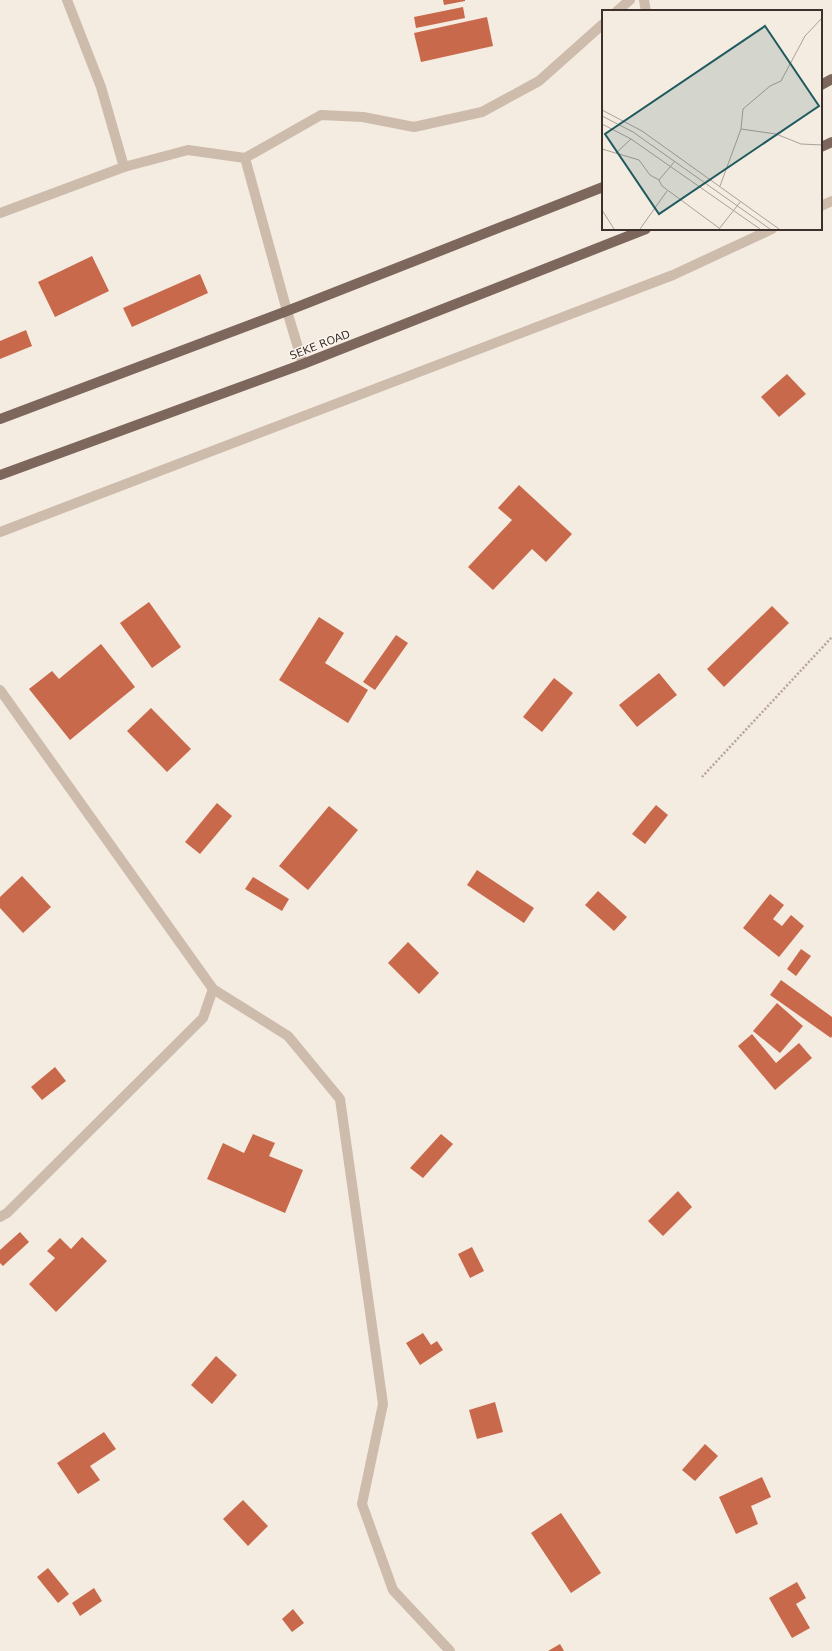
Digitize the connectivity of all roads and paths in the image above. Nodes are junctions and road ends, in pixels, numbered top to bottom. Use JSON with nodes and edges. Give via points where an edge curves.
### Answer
{"nodes":[{"id":1,"x":67,"y":0,"type":"edge"},
{"id":2,"x":630,"y":0,"type":"edge"},
{"id":3,"x":644,"y":0,"type":"edge"},
{"id":4,"x":618,"y":10,"type":"edge"},
{"id":5,"x":646,"y":10,"type":"edge"},
{"id":6,"x":602,"y":25,"type":"edge"},
{"id":7,"x":832,"y":79,"type":"edge"},
{"id":8,"x":822,"y":84,"type":"edge"},
{"id":9,"x":832,"y":142,"type":"edge"},
{"id":10,"x":822,"y":147,"type":"edge"},
{"id":11,"x":245,"y":158,"type":"junction"},
{"id":12,"x":124,"y":167,"type":"junction"},
{"id":13,"x":602,"y":187,"type":"edge"},
{"id":14,"x":832,"y":201,"type":"edge"},
{"id":15,"x":822,"y":206,"type":"edge"},
{"id":16,"x":0,"y":213,"type":"edge"},
{"id":17,"x":643,"y":230,"type":"edge"},
{"id":18,"x":770,"y":230,"type":"edge"},
{"id":19,"x":287,"y":311,"type":"junction"},
{"id":20,"x":304,"y":364,"type":"junction"},
{"id":21,"x":0,"y":419,"type":"edge"},
{"id":22,"x":0,"y":475,"type":"edge"},
{"id":23,"x":0,"y":532,"type":"edge"},
{"id":24,"x":832,"y":637,"type":"edge"},
{"id":25,"x":0,"y":690,"type":"edge"},
{"id":26,"x":702,"y":777,"type":"dead end"},
{"id":27,"x":213,"y":989,"type":"junction"},
{"id":28,"x":0,"y":1218,"type":"edge"},
{"id":29,"x":450,"y":1651,"type":"edge"}],
"edges":[{"from":1,"to":12,"type":"street","via":[[101,87]]},
{"from":2,"to":4,"type":"street"},
{"from":3,"to":5,"type":"street"},
{"from":6,"to":11,"type":"street","via":[[538,81],[482,112],[414,127],[363,117],[321,116]]},
{"from":7,"to":8,"type":"main road"},
{"from":9,"to":10,"type":"main road"},
{"from":11,"to":12,"type":"street","via":[[188,150]]},
{"from":11,"to":19,"type":"street"},
{"from":12,"to":16,"type":"street"},
{"from":13,"to":19,"type":"main road"},
{"from":14,"to":15,"type":"street"},
{"from":17,"to":20,"type":"main road","name":"SEKE ROAD"},
{"from":18,"to":23,"type":"street","via":[[673,275]]},
{"from":19,"to":20,"type":"street"},
{"from":19,"to":21,"type":"main road"},
{"from":20,"to":22,"type":"main road","name":"SEKE ROAD"},
{"from":24,"to":26,"type":"path"},
{"from":25,"to":27,"type":"street"},
{"from":27,"to":28,"type":"street","via":[[203,1018]]},
{"from":27,"to":29,"type":"street","via":[[288,1036],[340,1100],[383,1404],[362,1504],[393,1590]]}]}
